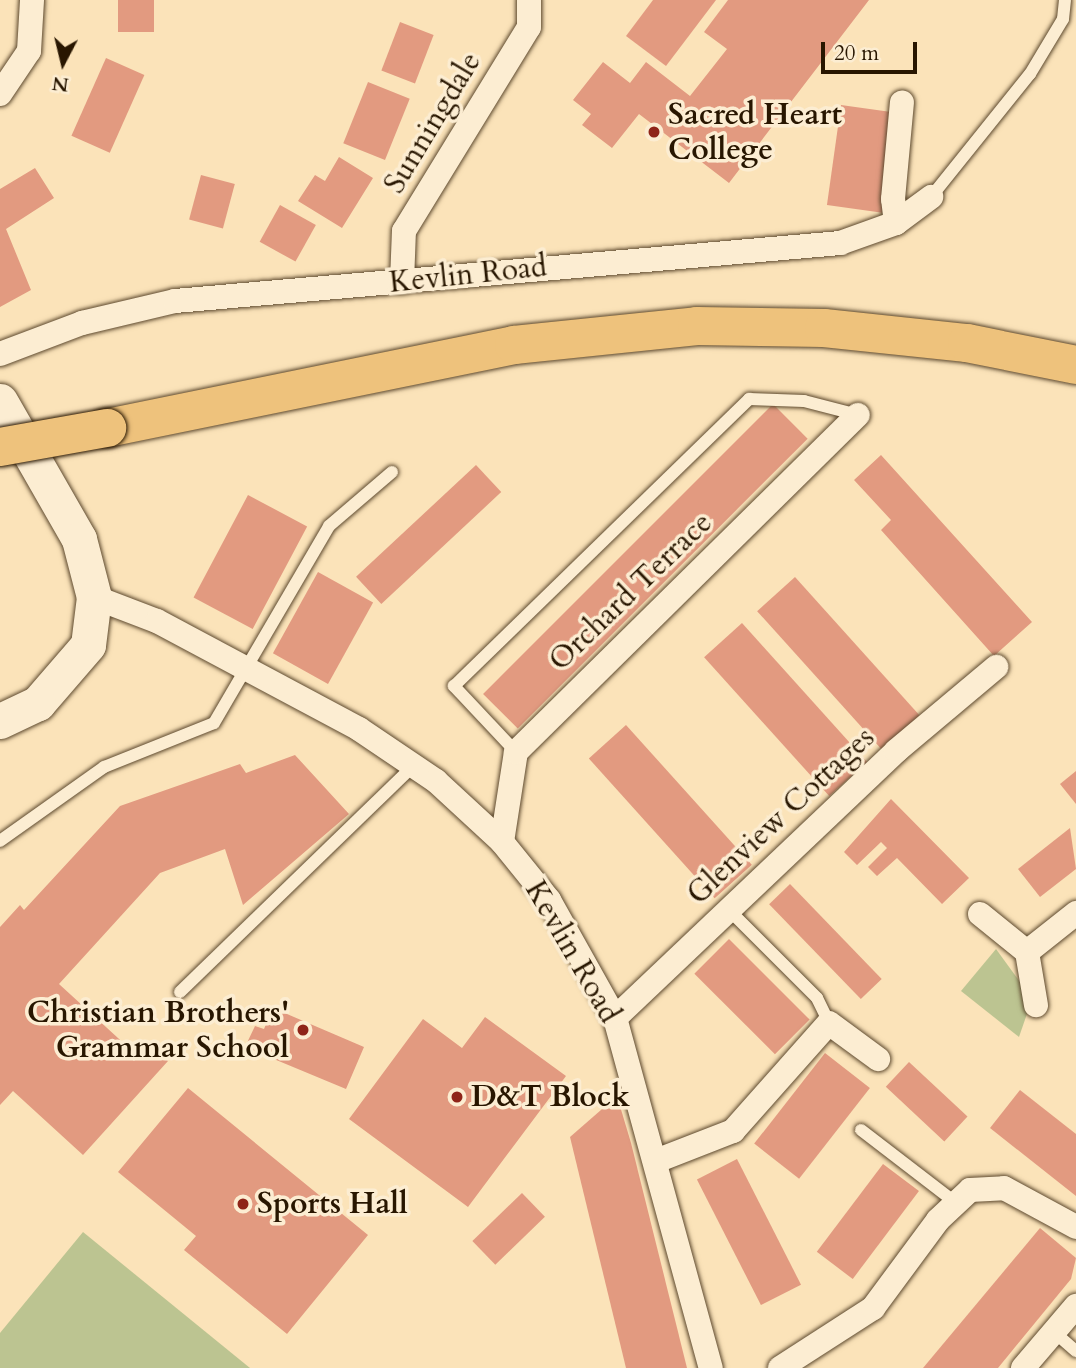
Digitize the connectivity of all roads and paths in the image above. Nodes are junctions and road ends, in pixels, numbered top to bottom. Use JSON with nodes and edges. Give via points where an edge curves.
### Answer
{"nodes":[{"id":1,"x":32,"y":0,"type":"edge"},
{"id":2,"x":529,"y":0,"type":"edge"},
{"id":3,"x":1065,"y":0,"type":"edge"},
{"id":4,"x":0,"y":94,"type":"edge"},
{"id":5,"x":902,"y":102,"type":"dead end"},
{"id":6,"x":931,"y":197,"type":"joint"},
{"id":7,"x":897,"y":223,"type":"junction"},
{"id":8,"x":402,"y":282,"type":"junction"},
{"id":9,"x":0,"y":354,"type":"edge"},
{"id":10,"x":1076,"y":365,"type":"edge"},
{"id":11,"x":0,"y":401,"type":"edge"},
{"id":12,"x":858,"y":415,"type":"joint"},
{"id":13,"x":0,"y":447,"type":"edge"},
{"id":14,"x":393,"y":472,"type":"dead end"},
{"id":15,"x":94,"y":597,"type":"junction"},
{"id":16,"x":247,"y":667,"type":"junction"},
{"id":17,"x":996,"y":667,"type":"dead end"},
{"id":18,"x":0,"y":721,"type":"edge"},
{"id":19,"x":516,"y":752,"type":"junction"},
{"id":20,"x":413,"y":765,"type":"junction"},
{"id":21,"x":0,"y":841,"type":"edge"},
{"id":22,"x":502,"y":842,"type":"junction"},
{"id":23,"x":728,"y":909,"type":"junction"},
{"id":24,"x":1076,"y":913,"type":"edge"},
{"id":25,"x":981,"y":914,"type":"dead end"},
{"id":26,"x":1027,"y":952,"type":"junction"},
{"id":27,"x":180,"y":992,"type":"dead end"},
{"id":28,"x":1036,"y":1005,"type":"dead end"},
{"id":29,"x":615,"y":1018,"type":"junction"},
{"id":30,"x":829,"y":1023,"type":"junction"},
{"id":31,"x":878,"y":1059,"type":"dead end"},
{"id":32,"x":861,"y":1130,"type":"dead end"},
{"id":33,"x":656,"y":1161,"type":"junction"},
{"id":34,"x":956,"y":1203,"type":"junction"},
{"id":35,"x":1076,"y":1227,"type":"edge"},
{"id":36,"x":1076,"y":1306,"type":"edge"},
{"id":37,"x":1054,"y":1332,"type":"junction"},
{"id":38,"x":1076,"y":1351,"type":"edge"},
{"id":39,"x":711,"y":1368,"type":"edge"},
{"id":40,"x":780,"y":1368,"type":"edge"},
{"id":41,"x":1023,"y":1368,"type":"edge"}],
"edges":[{"from":1,"to":4,"type":"street","via":[[29,51]]},
{"from":2,"to":8,"type":"street","name":"Sunningdale","via":[[529,27],[404,231]]},
{"from":3,"to":6,"type":"lane","via":[[1063,19],[1030,74]]},
{"from":5,"to":7,"type":"street","via":[[892,199]]},
{"from":6,"to":7,"type":"street","name":"Kevlin Road"},
{"from":7,"to":8,"type":"street","name":"Kevlin Road","via":[[840,243]]},
{"from":8,"to":9,"type":"street","name":"Kevlin Road","via":[[175,301],[82,323]]},
{"from":10,"to":13,"type":"highway","bridge":true,"via":[[967,343],[824,328],[697,326],[477,351]]},
{"from":11,"to":15,"type":"street","via":[[79,539]]},
{"from":12,"to":19,"type":"street","name":"Orchard Terrace"},
{"from":12,"to":19,"type":"lane","via":[[804,401],[750,399],[454,686]]},
{"from":14,"to":16,"type":"lane","via":[[329,526]]},
{"from":15,"to":16,"type":"street","name":"Kevlin Road","via":[[157,621]]},
{"from":15,"to":18,"type":"street","via":[[88,645],[38,703]]},
{"from":16,"to":20,"type":"street","name":"Kevlin Road"},
{"from":16,"to":21,"type":"lane","via":[[214,723],[104,767]]},
{"from":17,"to":23,"type":"street","name":"Glenview Cottages","via":[[896,751]]},
{"from":19,"to":22,"type":"street"},
{"from":20,"to":22,"type":"street","name":"Kevlin Road"},
{"from":20,"to":27,"type":"lane"},
{"from":22,"to":29,"type":"street","name":"Kevlin Road","via":[[549,900]]},
{"from":23,"to":29,"type":"street","name":"Glenview Cottages"},
{"from":23,"to":30,"type":"lane","via":[[817,998]]},
{"from":24,"to":26,"type":"street"},
{"from":25,"to":26,"type":"street","via":[[1004,939]]},
{"from":26,"to":28,"type":"street"},
{"from":29,"to":33,"type":"street","name":"Kevlin Road"},
{"from":30,"to":31,"type":"street"},
{"from":30,"to":33,"type":"street","via":[[733,1131]]},
{"from":32,"to":34,"type":"lane"},
{"from":33,"to":39,"type":"street","name":"Kevlin Road"},
{"from":34,"to":35,"type":"street","via":[[970,1191],[1004,1188]]},
{"from":34,"to":40,"type":"street","via":[[873,1308]]},
{"from":36,"to":37,"type":"street"},
{"from":37,"to":38,"type":"lane"},
{"from":37,"to":41,"type":"street"}]}
